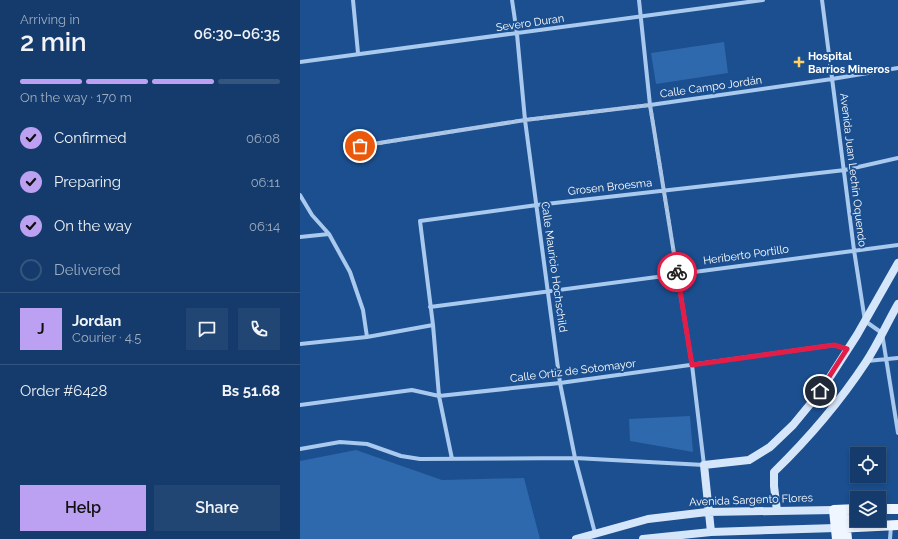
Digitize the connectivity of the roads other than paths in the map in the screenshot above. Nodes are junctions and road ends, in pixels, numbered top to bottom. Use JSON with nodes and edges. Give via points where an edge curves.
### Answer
{"nodes":[{"id":1,"x":353,"y":0,"type":"edge"},
{"id":2,"x":512,"y":0,"type":"edge"},
{"id":3,"x":638,"y":0,"type":"edge"},
{"id":4,"x":763,"y":0,"type":"edge"},
{"id":5,"x":822,"y":0,"type":"edge"},
{"id":6,"x":641,"y":17,"type":"junction"},
{"id":7,"x":517,"y":34,"type":"junction"},
{"id":8,"x":358,"y":53,"type":"junction"},
{"id":9,"x":300,"y":62,"type":"edge"},
{"id":10,"x":898,"y":68,"type":"edge"},
{"id":11,"x":832,"y":79,"type":"junction"},
{"id":12,"x":650,"y":105,"type":"junction"},
{"id":13,"x":525,"y":120,"type":"junction"},
{"id":14,"x":360,"y":146,"type":"dead end"},
{"id":15,"x":898,"y":158,"type":"edge"},
{"id":16,"x":845,"y":170,"type":"junction"},
{"id":17,"x":664,"y":190,"type":"junction"},
{"id":18,"x":300,"y":195,"type":"edge"},
{"id":19,"x":537,"y":205,"type":"junction"},
{"id":20,"x":329,"y":234,"type":"junction"},
{"id":21,"x":300,"y":237,"type":"edge"},
{"id":22,"x":898,"y":245,"type":"edge"},
{"id":23,"x":854,"y":250,"type":"junction"},
{"id":24,"x":898,"y":264,"type":"edge"},
{"id":25,"x":678,"y":274,"type":"junction"},
{"id":26,"x":548,"y":292,"type":"junction"},
{"id":27,"x":898,"y":304,"type":"edge"},
{"id":28,"x":430,"y":307,"type":"junction"},
{"id":29,"x":865,"y":321,"type":"junction"},
{"id":30,"x":433,"y":325,"type":"junction"},
{"id":31,"x":882,"y":333,"type":"junction"},
{"id":32,"x":367,"y":336,"type":"junction"},
{"id":33,"x":300,"y":344,"type":"edge"},
{"id":34,"x":847,"y":349,"type":"junction"},
{"id":35,"x":898,"y":358,"type":"edge"},
{"id":36,"x":886,"y":360,"type":"junction"},
{"id":37,"x":866,"y":361,"type":"junction"},
{"id":38,"x":692,"y":365,"type":"junction"},
{"id":39,"x":560,"y":382,"type":"junction"},
{"id":40,"x":438,"y":396,"type":"junction"},
{"id":41,"x":300,"y":405,"type":"edge"},
{"id":42,"x":898,"y":433,"type":"edge"},
{"id":43,"x":300,"y":449,"type":"edge"},
{"id":44,"x":575,"y":458,"type":"junction"},
{"id":45,"x":452,"y":459,"type":"junction"},
{"id":46,"x":704,"y":465,"type":"junction"},
{"id":47,"x":850,"y":509,"type":"edge"},
{"id":48,"x":886,"y":509,"type":"edge"},
{"id":49,"x":898,"y":509,"type":"edge"},
{"id":50,"x":839,"y":510,"type":"junction"},
{"id":51,"x":777,"y":511,"type":"junction"},
{"id":52,"x":707,"y":512,"type":"junction"},
{"id":53,"x":895,"y":525,"type":"edge"},
{"id":54,"x":841,"y":527,"type":"junction"},
{"id":55,"x":710,"y":532,"type":"junction"},
{"id":56,"x":595,"y":533,"type":"junction"},
{"id":57,"x":576,"y":539,"type":"edge"},
{"id":58,"x":643,"y":539,"type":"edge"},
{"id":59,"x":837,"y":539,"type":"edge"},
{"id":60,"x":847,"y":539,"type":"edge"},
{"id":61,"x":890,"y":539,"type":"edge"}],
"edges":[{"from":1,"to":8,"type":"street"},
{"from":2,"to":7,"type":"street","name":"Calle Mauricio Hochschild"},
{"from":3,"to":6,"type":"street"},
{"from":4,"to":6,"type":"street","name":"Severo Duran"},
{"from":5,"to":11,"type":"street","name":"Avenida Juan Lechín Oquendo"},
{"from":6,"to":7,"type":"street","name":"Severo Duran"},
{"from":6,"to":12,"type":"street"},
{"from":7,"to":8,"type":"street","name":"Severo Duran"},
{"from":7,"to":13,"type":"street","name":"Calle Mauricio Hochschild"},
{"from":8,"to":9,"type":"street","name":"Severo Duran"},
{"from":10,"to":11,"type":"street","name":"Calle Campo Jordán"},
{"from":11,"to":12,"type":"street","name":"Calle Campo Jordán"},
{"from":11,"to":16,"type":"street","name":"Avenida Juan Lechín Oquendo"},
{"from":12,"to":13,"type":"street","name":"Calle Campo Jordán"},
{"from":12,"to":17,"type":"street"},
{"from":13,"to":14,"type":"street","name":"Calle Campo Jordán"},
{"from":13,"to":19,"type":"street","name":"Calle Mauricio Hochschild"},
{"from":15,"to":16,"type":"street","name":"Grosen Broesma"},
{"from":16,"to":17,"type":"street","name":"Grosen Broesma"},
{"from":16,"to":23,"type":"street","name":"Avenida Juan Lechín Oquendo"},
{"from":17,"to":19,"type":"street","name":"Grosen Broesma"},
{"from":17,"to":25,"type":"street"},
{"from":18,"to":20,"type":"street","via":[[312,215]]},
{"from":19,"to":26,"type":"street","name":"Calle Mauricio Hochschild"},
{"from":19,"to":28,"type":"street","name":"Grosen Broesma","via":[[420,221]]},
{"from":20,"to":21,"type":"street"},
{"from":20,"to":32,"type":"street","via":[[350,272],[363,310]]},
{"from":22,"to":23,"type":"street","name":"Heriberto Portillo"},
{"from":23,"to":25,"type":"street","name":"Heriberto Portillo"},
{"from":23,"to":29,"type":"street","name":"Avenida Juan Lechín Oquendo"},
{"from":24,"to":29,"type":"street"},
{"from":25,"to":26,"type":"street","name":"Heriberto Portillo"},
{"from":25,"to":38,"type":"street"},
{"from":26,"to":28,"type":"street","name":"Heriberto Portillo"},
{"from":26,"to":39,"type":"street","name":"Calle Mauricio Hochschild"},
{"from":27,"to":31,"type":"street"},
{"from":28,"to":30,"type":"street"},
{"from":29,"to":31,"type":"street"},
{"from":29,"to":34,"type":"street"},
{"from":30,"to":32,"type":"street"},
{"from":30,"to":40,"type":"street"},
{"from":31,"to":36,"type":"street"},
{"from":31,"to":37,"type":"street"},
{"from":32,"to":33,"type":"street"},
{"from":34,"to":38,"type":"street","name":"Calle Ortiz de Sotomayor","via":[[834,345]]},
{"from":34,"to":46,"type":"street","via":[[816,396],[793,425],[770,447],[749,460]]},
{"from":35,"to":36,"type":"street"},
{"from":36,"to":37,"type":"street"},
{"from":36,"to":42,"type":"street"},
{"from":37,"to":51,"type":"street","via":[[832,410],[806,441],[774,472]]},
{"from":38,"to":39,"type":"street","name":"Calle Ortiz de Sotomayor"},
{"from":38,"to":46,"type":"street"},
{"from":39,"to":40,"type":"street","name":"Calle Ortiz de Sotomayor"},
{"from":39,"to":44,"type":"street","name":"Calle Mauricio Hochschild"},
{"from":40,"to":41,"type":"street","name":"Calle Ortiz de Sotomayor","via":[[412,390]]},
{"from":40,"to":45,"type":"street"},
{"from":43,"to":45,"type":"street","via":[[340,442],[367,444],[401,456]]},
{"from":44,"to":45,"type":"street"},
{"from":44,"to":46,"type":"street"},
{"from":44,"to":56,"type":"street","name":"Calle Mauricio Hochschild"},
{"from":46,"to":52,"type":"street"},
{"from":47,"to":50,"type":"main road","name":"Avenida Sargento Flores"},
{"from":48,"to":49,"type":"main road"},
{"from":50,"to":51,"type":"street","name":"Avenida Sargento Flores"},
{"from":50,"to":54,"type":"main road"},
{"from":51,"to":52,"type":"street","name":"Avenida Sargento Flores"},
{"from":52,"to":55,"type":"street"},
{"from":52,"to":56,"type":"street","name":"Avenida Sargento Flores","via":[[648,519]]},
{"from":53,"to":54,"type":"main road"},
{"from":53,"to":61,"type":"street"},
{"from":54,"to":55,"type":"street"},
{"from":54,"to":59,"type":"main road"},
{"from":54,"to":60,"type":"main road"},
{"from":55,"to":58,"type":"street"},
{"from":56,"to":57,"type":"street","name":"Avenida Sargento Flores"}]}
